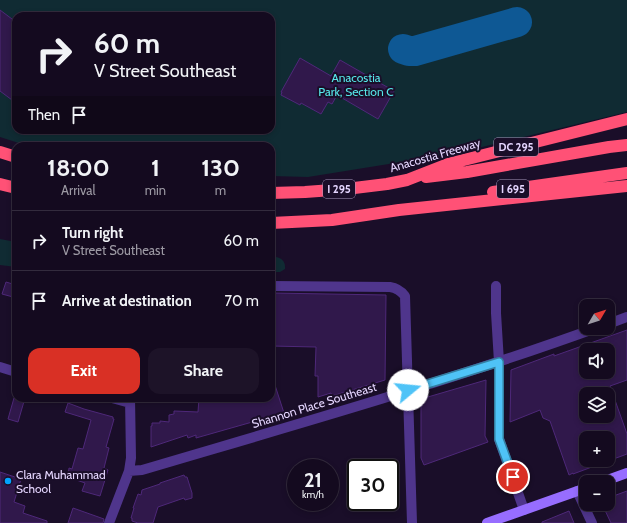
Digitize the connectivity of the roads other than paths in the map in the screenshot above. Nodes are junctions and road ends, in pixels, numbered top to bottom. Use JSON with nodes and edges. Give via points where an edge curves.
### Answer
{"nodes":[{"id":1,"x":627,"y":119,"type":"edge"},
{"id":2,"x":627,"y":144,"type":"edge"},
{"id":3,"x":1,"y":152,"type":"edge"},
{"id":4,"x":12,"y":156,"type":"edge"},
{"id":5,"x":627,"y":173,"type":"edge"},
{"id":6,"x":407,"y":180,"type":"junction"},
{"id":7,"x":0,"y":184,"type":"edge"},
{"id":8,"x":627,"y":186,"type":"edge"},
{"id":9,"x":12,"y":187,"type":"edge"},
{"id":10,"x":275,"y":193,"type":"edge"},
{"id":11,"x":399,"y":210,"type":"junction"},
{"id":12,"x":275,"y":223,"type":"edge"},
{"id":13,"x":275,"y":286,"type":"edge"},
{"id":14,"x":496,"y":286,"type":"dead end"},
{"id":15,"x":627,"y":317,"type":"edge"},
{"id":16,"x":615,"y":321,"type":"edge"},
{"id":17,"x":579,"y":334,"type":"edge"},
{"id":18,"x":499,"y":362,"type":"junction"},
{"id":19,"x":0,"y":367,"type":"edge"},
{"id":20,"x":12,"y":371,"type":"edge"},
{"id":21,"x":408,"y":390,"type":"junction"},
{"id":22,"x":130,"y":402,"type":"edge"},
{"id":23,"x":129,"y":471,"type":"junction"},
{"id":24,"x":627,"y":473,"type":"edge"},
{"id":25,"x":615,"y":477,"type":"edge"},
{"id":26,"x":579,"y":491,"type":"edge"},
{"id":27,"x":524,"y":510,"type":"junction"},
{"id":28,"x":588,"y":511,"type":"edge"},
{"id":29,"x":109,"y":523,"type":"edge"},
{"id":30,"x":412,"y":523,"type":"edge"},
{"id":31,"x":487,"y":523,"type":"edge"},
{"id":32,"x":592,"y":523,"type":"edge"}],
"edges":[{"from":1,"to":6,"type":"highway","name":"Anacostia Freeway","number":"DC 295","via":[[448,164]]},
{"from":2,"to":6,"type":"highway","number":"I 695"},
{"from":3,"to":4,"type":"highway"},
{"from":5,"to":11,"type":"highway","number":"I 695","via":[[456,198]]},
{"from":6,"to":10,"type":"highway","name":"Anacostia Freeway","number":"I 295","via":[[346,189]]},
{"from":7,"to":9,"type":"highway"},
{"from":8,"to":11,"type":"highway"},
{"from":11,"to":12,"type":"highway","via":[[332,220]]},
{"from":13,"to":21,"type":"street","via":[[390,287],[400,290],[405,296]]},
{"from":14,"to":18,"type":"street"},
{"from":15,"to":16,"type":"street"},
{"from":17,"to":18,"type":"street","name":"Shannon Place Southeast"},
{"from":18,"to":21,"type":"street","name":"Shannon Place Southeast"},
{"from":18,"to":27,"type":"street","via":[[499,439]]},
{"from":19,"to":20,"type":"street"},
{"from":21,"to":23,"type":"street","name":"Shannon Place Southeast","via":[[142,470]]},
{"from":21,"to":30,"type":"street"},
{"from":22,"to":23,"type":"street"},
{"from":23,"to":29,"type":"street"},
{"from":24,"to":25,"type":"main road"},
{"from":26,"to":27,"type":"main road"},
{"from":27,"to":31,"type":"main road"},
{"from":28,"to":32,"type":"street"}]}
